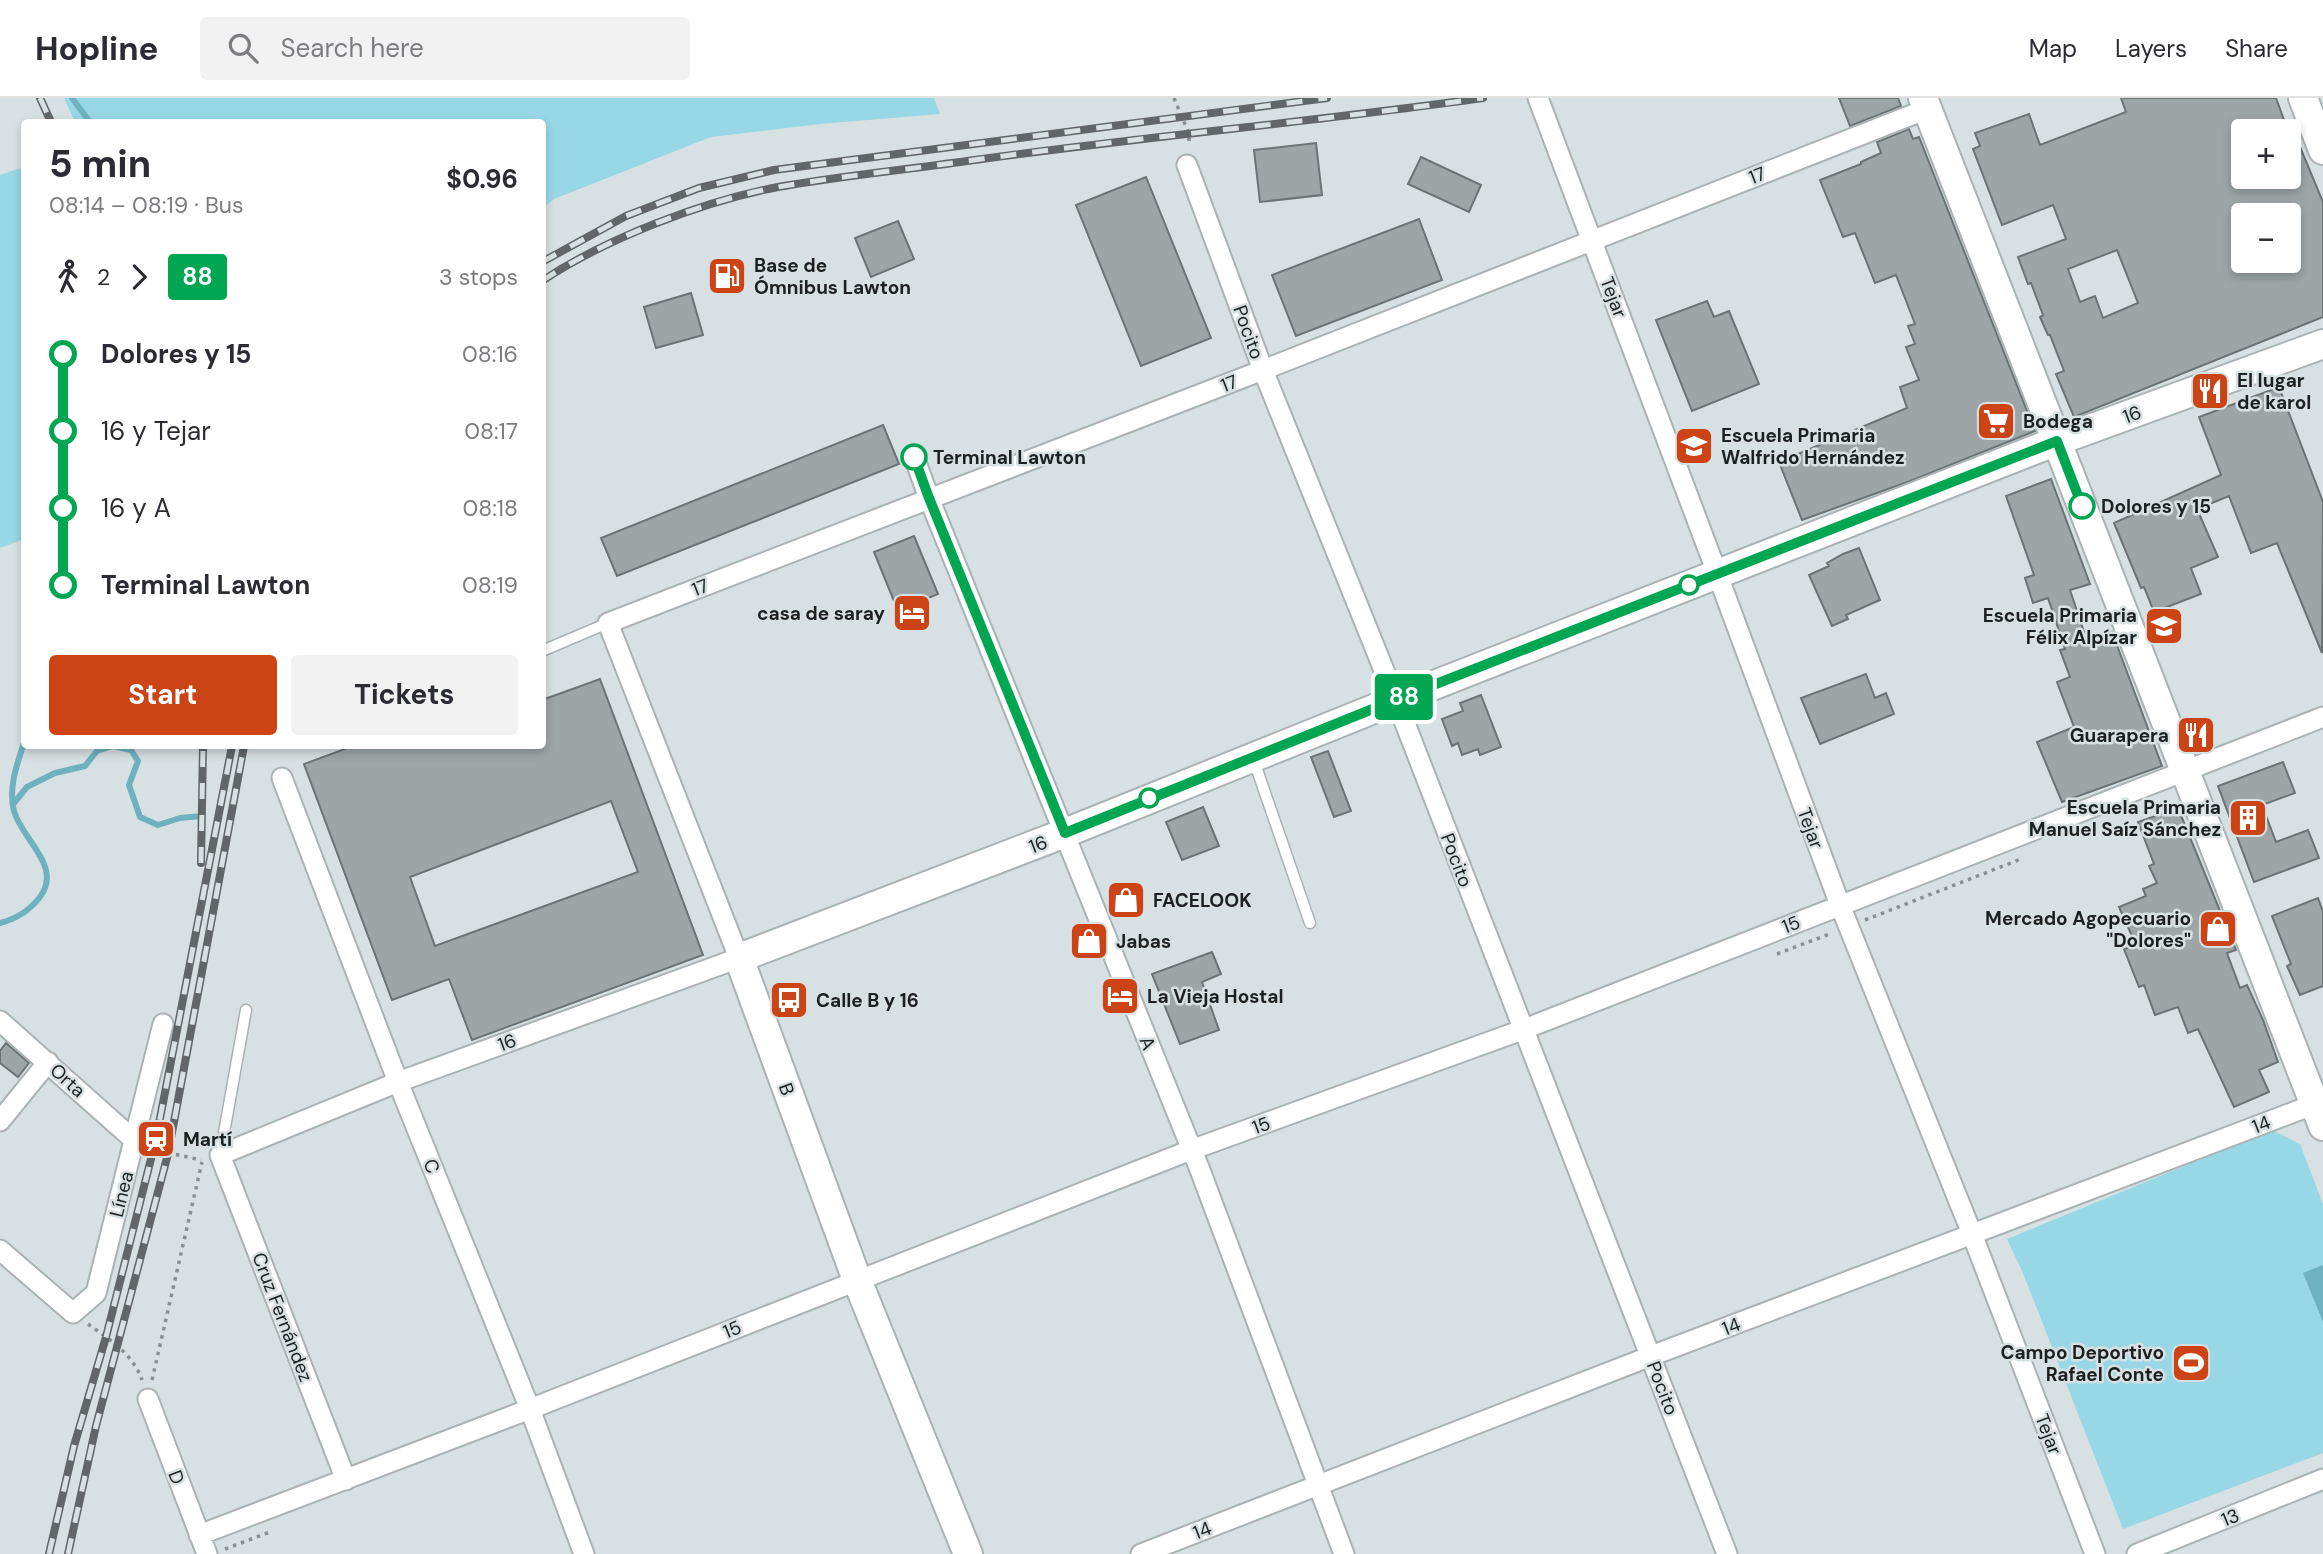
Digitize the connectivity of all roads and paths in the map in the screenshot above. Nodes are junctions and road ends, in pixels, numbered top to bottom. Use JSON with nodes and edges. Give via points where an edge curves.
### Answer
{"nodes":[{"id":1,"x":1174,"y":98,"type":"edge"},
{"id":2,"x":1538,"y":98,"type":"edge"},
{"id":3,"x":2303,"y":98,"type":"edge"},
{"id":4,"x":1925,"y":103,"type":"edge"},
{"id":5,"x":2323,"y":150,"type":"edge"},
{"id":6,"x":1186,"y":165,"type":"joint"},
{"id":7,"x":1592,"y":240,"type":"junction"},
{"id":8,"x":2323,"y":344,"type":"edge"},
{"id":9,"x":1263,"y":370,"type":"junction"},
{"id":10,"x":2057,"y":441,"type":"junction"},
{"id":11,"x":914,"y":457,"type":"dead end"},
{"id":12,"x":929,"y":498,"type":"junction"},
{"id":13,"x":1717,"y":573,"type":"junction"},
{"id":14,"x":608,"y":623,"type":"junction"},
{"id":15,"x":546,"y":649,"type":"edge"},
{"id":16,"x":1395,"y":700,"type":"junction"},
{"id":17,"x":2323,"y":717,"type":"edge"},
{"id":18,"x":1252,"y":757,"type":"junction"},
{"id":19,"x":2183,"y":771,"type":"junction"},
{"id":20,"x":282,"y":778,"type":"dead end"},
{"id":21,"x":1065,"y":833,"type":"junction"},
{"id":22,"x":2026,"y":857,"type":"dead end"},
{"id":23,"x":1840,"y":905,"type":"junction"},
{"id":24,"x":1310,"y":923,"type":"dead end"},
{"id":25,"x":1849,"y":926,"type":"junction"},
{"id":26,"x":1772,"y":956,"type":"dead end"},
{"id":27,"x":739,"y":958,"type":"junction"},
{"id":28,"x":246,"y":1010,"type":"dead end"},
{"id":29,"x":0,"y":1021,"type":"edge"},
{"id":30,"x":163,"y":1024,"type":"dead end"},
{"id":31,"x":1522,"y":1030,"type":"junction"},
{"id":32,"x":48,"y":1062,"type":"junction"},
{"id":33,"x":398,"y":1082,"type":"junction"},
{"id":34,"x":2320,"y":1110,"type":"edge"},
{"id":35,"x":0,"y":1121,"type":"edge"},
{"id":36,"x":134,"y":1140,"type":"junction"},
{"id":37,"x":1191,"y":1150,"type":"junction"},
{"id":38,"x":211,"y":1158,"type":"junction"},
{"id":39,"x":1972,"y":1234,"type":"junction"},
{"id":40,"x":0,"y":1250,"type":"edge"},
{"id":41,"x":857,"y":1280,"type":"junction"},
{"id":42,"x":73,"y":1313,"type":"junction"},
{"id":43,"x":1651,"y":1356,"type":"junction"},
{"id":44,"x":148,"y":1399,"type":"junction"},
{"id":45,"x":530,"y":1409,"type":"junction"},
{"id":46,"x":2323,"y":1479,"type":"edge"},
{"id":47,"x":346,"y":1480,"type":"junction"},
{"id":48,"x":1318,"y":1486,"type":"junction"},
{"id":49,"x":278,"y":1529,"type":"dead end"},
{"id":50,"x":199,"y":1535,"type":"junction"},
{"id":51,"x":207,"y":1554,"type":"edge"},
{"id":52,"x":213,"y":1554,"type":"edge"},
{"id":53,"x":584,"y":1554,"type":"edge"},
{"id":54,"x":968,"y":1554,"type":"edge"},
{"id":55,"x":1141,"y":1554,"type":"edge"},
{"id":56,"x":1344,"y":1554,"type":"edge"},
{"id":57,"x":1727,"y":1554,"type":"edge"},
{"id":58,"x":2095,"y":1554,"type":"edge"},
{"id":59,"x":2137,"y":1554,"type":"edge"}],
"edges":[{"from":1,"to":6,"type":"path","via":[[1189,134]]},
{"from":2,"to":7,"type":"street","name":"Tejar"},
{"from":3,"to":5,"type":"street"},
{"from":4,"to":7,"type":"street","name":"17"},
{"from":4,"to":10,"type":"street"},
{"from":6,"to":9,"type":"street","name":"Pocito"},
{"from":7,"to":9,"type":"street","name":"17"},
{"from":7,"to":13,"type":"street","name":"Tejar"},
{"from":8,"to":10,"type":"street","name":"16"},
{"from":9,"to":12,"type":"street","name":"17"},
{"from":9,"to":16,"type":"street","name":"Pocito"},
{"from":10,"to":13,"type":"street","name":"16"},
{"from":10,"to":19,"type":"street"},
{"from":11,"to":12,"type":"street","name":"A"},
{"from":12,"to":14,"type":"street","name":"17"},
{"from":12,"to":21,"type":"street","name":"A"},
{"from":13,"to":16,"type":"street","name":"16"},
{"from":13,"to":23,"type":"street","name":"Tejar"},
{"from":14,"to":15,"type":"lane"},
{"from":14,"to":27,"type":"street","name":"B"},
{"from":16,"to":18,"type":"street","name":"16"},
{"from":16,"to":31,"type":"street","name":"Pocito"},
{"from":17,"to":19,"type":"street","name":"15"},
{"from":18,"to":21,"type":"street","name":"16"},
{"from":18,"to":24,"type":"lane"},
{"from":19,"to":23,"type":"street","name":"15"},
{"from":19,"to":34,"type":"street"},
{"from":20,"to":33,"type":"street","name":"C"},
{"from":21,"to":27,"type":"street","name":"16"},
{"from":21,"to":37,"type":"street","name":"A"},
{"from":22,"to":25,"type":"path"},
{"from":23,"to":25,"type":"street","name":"Tejar"},
{"from":23,"to":31,"type":"street","name":"15"},
{"from":25,"to":26,"type":"path"},
{"from":25,"to":39,"type":"street","name":"Tejar"},
{"from":27,"to":33,"type":"street","name":"16"},
{"from":27,"to":41,"type":"street","name":"B"},
{"from":28,"to":38,"type":"lane"},
{"from":29,"to":32,"type":"street","name":"Orta"},
{"from":30,"to":36,"type":"street","name":"Línea"},
{"from":31,"to":37,"type":"street","name":"15"},
{"from":31,"to":43,"type":"street","name":"Pocito"},
{"from":32,"to":35,"type":"street"},
{"from":32,"to":36,"type":"street","name":"Orta"},
{"from":33,"to":38,"type":"street","name":"16"},
{"from":33,"to":45,"type":"street","name":"C"},
{"from":34,"to":39,"type":"street","name":"14"},
{"from":36,"to":38,"type":"path","via":[[153,1150]]},
{"from":36,"to":42,"type":"street","name":"Línea","via":[[96,1293]]},
{"from":37,"to":41,"type":"street","name":"15"},
{"from":37,"to":48,"type":"street","name":"A"},
{"from":38,"to":44,"type":"path"},
{"from":38,"to":47,"type":"street","name":"Cruz Fernández"},
{"from":39,"to":43,"type":"street","name":"14"},
{"from":39,"to":58,"type":"street","name":"Tejar"},
{"from":40,"to":42,"type":"street"},
{"from":41,"to":45,"type":"street","name":"15"},
{"from":41,"to":54,"type":"street","name":"B"},
{"from":42,"to":44,"type":"path","via":[[118,1345],[138,1369]]},
{"from":43,"to":48,"type":"street","name":"14"},
{"from":43,"to":57,"type":"street","name":"Pocito"},
{"from":44,"to":50,"type":"street","name":"D"},
{"from":45,"to":47,"type":"street","name":"15"},
{"from":45,"to":53,"type":"street","name":"C"},
{"from":46,"to":59,"type":"street","name":"13"},
{"from":47,"to":50,"type":"street","name":"15"},
{"from":48,"to":55,"type":"street","name":"14"},
{"from":48,"to":56,"type":"street","name":"A"},
{"from":49,"to":52,"type":"path"},
{"from":50,"to":51,"type":"street","name":"D"}]}
